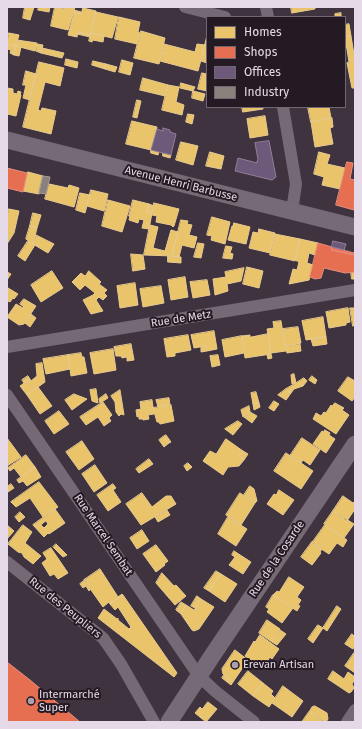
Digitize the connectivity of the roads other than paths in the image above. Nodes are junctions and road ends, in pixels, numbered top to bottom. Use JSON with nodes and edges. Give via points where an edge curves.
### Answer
{"nodes":[{"id":1,"x":185,"y":7,"type":"edge"},
{"id":2,"x":221,"y":16,"type":"edge"},
{"id":3,"x":283,"y":108,"type":"edge"},
{"id":4,"x":7,"y":140,"type":"edge"},
{"id":5,"x":292,"y":211,"type":"junction"},
{"id":6,"x":355,"y":227,"type":"edge"},
{"id":7,"x":355,"y":290,"type":"edge"},
{"id":8,"x":7,"y":347,"type":"edge"},
{"id":9,"x":7,"y":395,"type":"edge"},
{"id":10,"x":355,"y":444,"type":"edge"},
{"id":11,"x":7,"y":562,"type":"edge"},
{"id":12,"x":199,"y":676,"type":"junction"},
{"id":13,"x":355,"y":710,"type":"edge"},
{"id":14,"x":154,"y":722,"type":"edge"},
{"id":15,"x":169,"y":722,"type":"edge"},
{"id":16,"x":254,"y":722,"type":"edge"},
{"id":17,"x":347,"y":722,"type":"edge"}],
"edges":[{"from":1,"to":2,"type":"street"},
{"from":3,"to":5,"type":"street","via":[[296,184]]},
{"from":4,"to":5,"type":"main road","name":"Avenue Henri Barbusse"},
{"from":5,"to":6,"type":"main road","name":"Avenue Henri Barbusse"},
{"from":7,"to":8,"type":"street","name":"Rue de Metz"},
{"from":9,"to":12,"type":"street","name":"Rue Marcel Sembat"},
{"from":10,"to":12,"type":"main road","name":"Rue de la Cosarde"},
{"from":11,"to":14,"type":"street","name":"Rue des Peupliers","via":[[103,638]]},
{"from":12,"to":15,"type":"main road","name":"Rue de la Cosarde"},
{"from":12,"to":16,"type":"street","name":"Rue Marcel Sembat"},
{"from":13,"to":17,"type":"street"}]}
